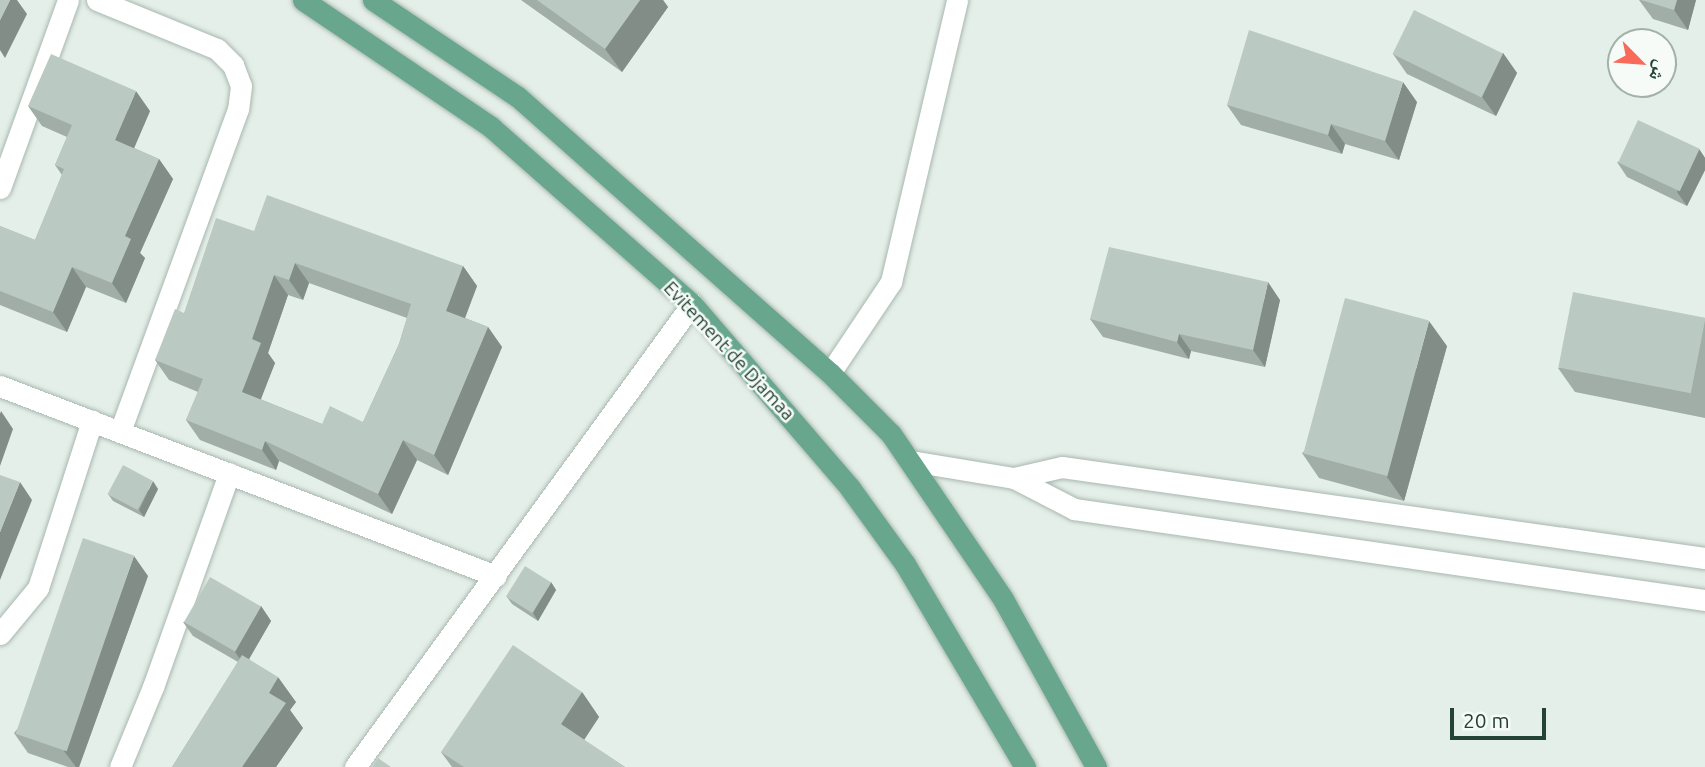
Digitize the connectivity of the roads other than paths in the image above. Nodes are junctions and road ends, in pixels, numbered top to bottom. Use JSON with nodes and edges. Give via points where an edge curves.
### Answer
{"nodes":[{"id":1,"x":68,"y":0,"type":"edge"},
{"id":2,"x":97,"y":0,"type":"edge"},
{"id":3,"x":303,"y":0,"type":"edge"},
{"id":4,"x":373,"y":0,"type":"edge"},
{"id":5,"x":957,"y":0,"type":"edge"},
{"id":6,"x":0,"y":188,"type":"edge"},
{"id":7,"x":691,"y":304,"type":"junction"},
{"id":8,"x":830,"y":373,"type":"junction"},
{"id":9,"x":0,"y":386,"type":"edge"},
{"id":10,"x":92,"y":421,"type":"junction"},
{"id":11,"x":120,"y":432,"type":"junction"},
{"id":12,"x":911,"y":461,"type":"junction"},
{"id":13,"x":229,"y":473,"type":"junction"},
{"id":14,"x":1014,"y":478,"type":"junction"},
{"id":15,"x":1705,"y":558,"type":"edge"},
{"id":16,"x":496,"y":576,"type":"junction"},
{"id":17,"x":1705,"y":600,"type":"edge"},
{"id":18,"x":0,"y":634,"type":"edge"},
{"id":19,"x":120,"y":767,"type":"edge"},
{"id":20,"x":355,"y":767,"type":"edge"},
{"id":21,"x":1025,"y":767,"type":"edge"},
{"id":22,"x":1096,"y":767,"type":"edge"}],
"edges":[{"from":1,"to":6,"type":"street"},
{"from":2,"to":11,"type":"street","via":[[217,49],[233,65],[241,86],[238,109]]},
{"from":3,"to":7,"type":"main road","name":"Evitement de Djamaa","via":[[491,127]]},
{"from":4,"to":8,"type":"main road","via":[[517,97]]},
{"from":5,"to":8,"type":"street","via":[[891,282]]},
{"from":7,"to":16,"type":"street"},
{"from":7,"to":21,"type":"main road","name":"Evitement de Djamaa","via":[[850,488],[905,564]]},
{"from":8,"to":12,"type":"main road","via":[[891,434]]},
{"from":9,"to":10,"type":"street"},
{"from":10,"to":11,"type":"street"},
{"from":10,"to":18,"type":"street","via":[[38,588]]},
{"from":11,"to":13,"type":"street"},
{"from":12,"to":14,"type":"street"},
{"from":12,"to":22,"type":"main road","via":[[1003,599]]},
{"from":13,"to":16,"type":"street"},
{"from":13,"to":19,"type":"street"},
{"from":14,"to":15,"type":"street","via":[[1062,467]]},
{"from":14,"to":17,"type":"street","via":[[1074,509]]},
{"from":16,"to":20,"type":"street"}]}
